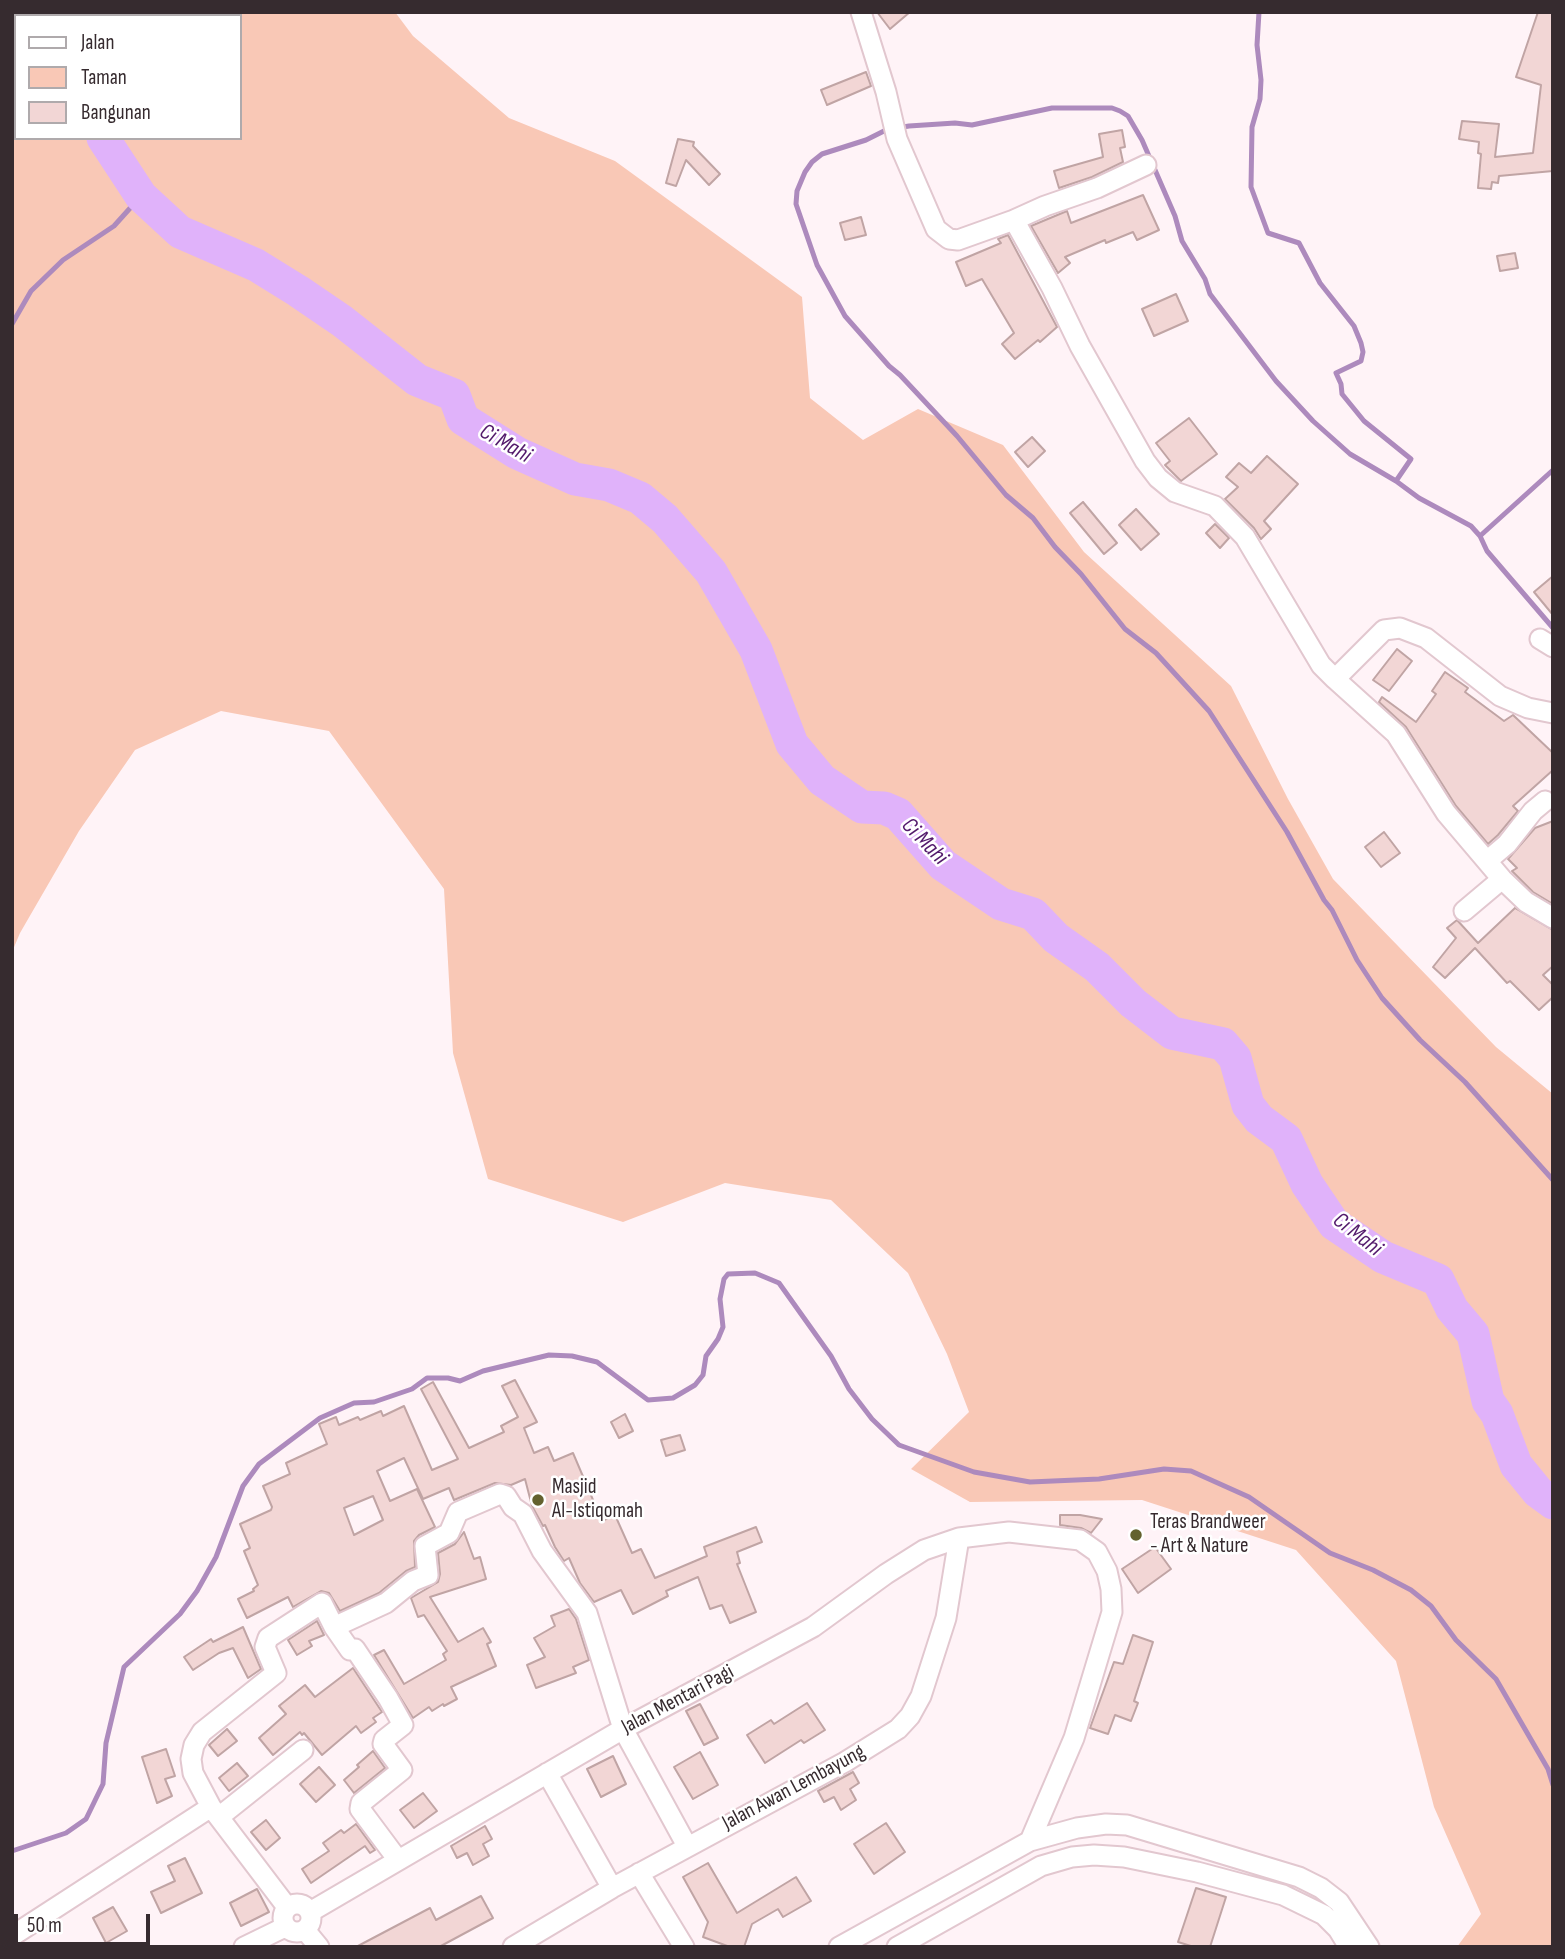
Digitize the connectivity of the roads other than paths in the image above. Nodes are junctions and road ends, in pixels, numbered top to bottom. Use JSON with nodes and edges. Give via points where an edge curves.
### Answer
{"nodes":[{"id":1,"x":861,"y":12,"type":"edge"},
{"id":2,"x":1146,"y":165,"type":"dead end"},
{"id":3,"x":1014,"y":220,"type":"junction"},
{"id":4,"x":1335,"y":679,"type":"junction"},
{"id":5,"x":1553,"y":713,"type":"edge"},
{"id":6,"x":1545,"y":801,"type":"dead end"},
{"id":7,"x":1487,"y":861,"type":"junction"},
{"id":8,"x":1502,"y":880,"type":"junction"},
{"id":9,"x":1464,"y":912,"type":"dead end"},
{"id":10,"x":1553,"y":918,"type":"edge"},
{"id":11,"x":959,"y":1538,"type":"junction"},
{"id":12,"x":334,"y":1628,"type":"junction"},
{"id":13,"x":623,"y":1728,"type":"junction"},
{"id":14,"x":303,"y":1750,"type":"dead end"},
{"id":15,"x":547,"y":1773,"type":"junction"},
{"id":16,"x":215,"y":1812,"type":"junction"},
{"id":17,"x":1030,"y":1841,"type":"junction"},
{"id":18,"x":687,"y":1846,"type":"junction"},
{"id":19,"x":398,"y":1860,"type":"junction"},
{"id":20,"x":639,"y":1873,"type":"junction"},
{"id":21,"x":612,"y":1888,"type":"junction"},
{"id":22,"x":1321,"y":1888,"type":"junction"},
{"id":23,"x":1308,"y":1906,"type":"junction"},
{"id":24,"x":286,"y":1917,"type":"junction"},
{"id":25,"x":307,"y":1921,"type":"junction"},
{"id":26,"x":12,"y":1936,"type":"edge"},
{"id":27,"x":244,"y":1947,"type":"edge"},
{"id":28,"x":319,"y":1947,"type":"edge"},
{"id":29,"x":513,"y":1947,"type":"edge"},
{"id":30,"x":684,"y":1947,"type":"edge"},
{"id":31,"x":839,"y":1947,"type":"edge"},
{"id":32,"x":897,"y":1947,"type":"edge"},
{"id":33,"x":1349,"y":1947,"type":"edge"},
{"id":34,"x":1369,"y":1947,"type":"edge"}],
"edges":[{"from":1,"to":3,"type":"street","via":[[897,139],[936,229],[958,240]]},
{"from":2,"to":3,"type":"street"},
{"from":3,"to":4,"type":"street","via":[[1145,461],[1174,492],[1215,506],[1245,537],[1321,665]]},
{"from":4,"to":5,"type":"street","via":[[1384,630],[1400,628],[1426,638],[1500,696]]},
{"from":4,"to":7,"type":"street","via":[[1396,734],[1446,813]]},
{"from":6,"to":7,"type":"street"},
{"from":7,"to":8,"type":"street"},
{"from":8,"to":9,"type":"street"},
{"from":8,"to":10,"type":"street"},
{"from":11,"to":13,"type":"street","name":"Jalan Mentari Pagi","via":[[924,1550],[813,1627]]},
{"from":11,"to":17,"type":"street","name":"Jalan Mentari Pagi","via":[[1009,1532],[1080,1541],[1097,1552],[1107,1571],[1112,1612],[1074,1738]]},
{"from":11,"to":18,"type":"street","name":"Jalan Awan Lembayung","via":[[946,1618],[910,1716],[883,1740]]},
{"from":12,"to":13,"type":"street","via":[[386,1603],[428,1575],[425,1546],[449,1533],[458,1512],[500,1494],[506,1496],[523,1514],[542,1551],[587,1613]]},
{"from":12,"to":16,"type":"street","via":[[322,1603],[268,1638],[265,1647],[276,1674],[202,1732],[194,1745],[193,1773]]},
{"from":12,"to":19,"type":"street","via":[[350,1650],[355,1649],[403,1725],[383,1744],[402,1770],[361,1803],[360,1809]]},
{"from":13,"to":15,"type":"street","name":"Jalan Mentari Pagi"},
{"from":13,"to":18,"type":"street"},
{"from":14,"to":16,"type":"street"},
{"from":15,"to":19,"type":"street","name":"Jalan Mentari Pagi"},
{"from":15,"to":21,"type":"street"},
{"from":16,"to":24,"type":"street"},
{"from":16,"to":26,"type":"street"},
{"from":17,"to":22,"type":"street","via":[[1077,1828],[1127,1825],[1299,1877]]},
{"from":17,"to":31,"type":"street"},
{"from":18,"to":20,"type":"street","name":"Jalan Awan Lembayung"},
{"from":19,"to":25,"type":"street","name":"Jalan Mentari Pagi"},
{"from":20,"to":21,"type":"street","name":"Jalan Awan Lembayung"},
{"from":20,"to":30,"type":"street"},
{"from":21,"to":29,"type":"street","name":"Jalan Awan Lembayung"},
{"from":22,"to":23,"type":"street"},
{"from":22,"to":34,"type":"street","via":[[1339,1902]]},
{"from":23,"to":32,"type":"street","via":[[1197,1872],[1124,1857],[1072,1857],[1041,1866]]},
{"from":23,"to":33,"type":"street","via":[[1338,1929]]},
{"from":24,"to":25,"type":"street","via":[[300,1904]]},
{"from":24,"to":27,"type":"street"},
{"from":25,"to":28,"type":"street"}]}
